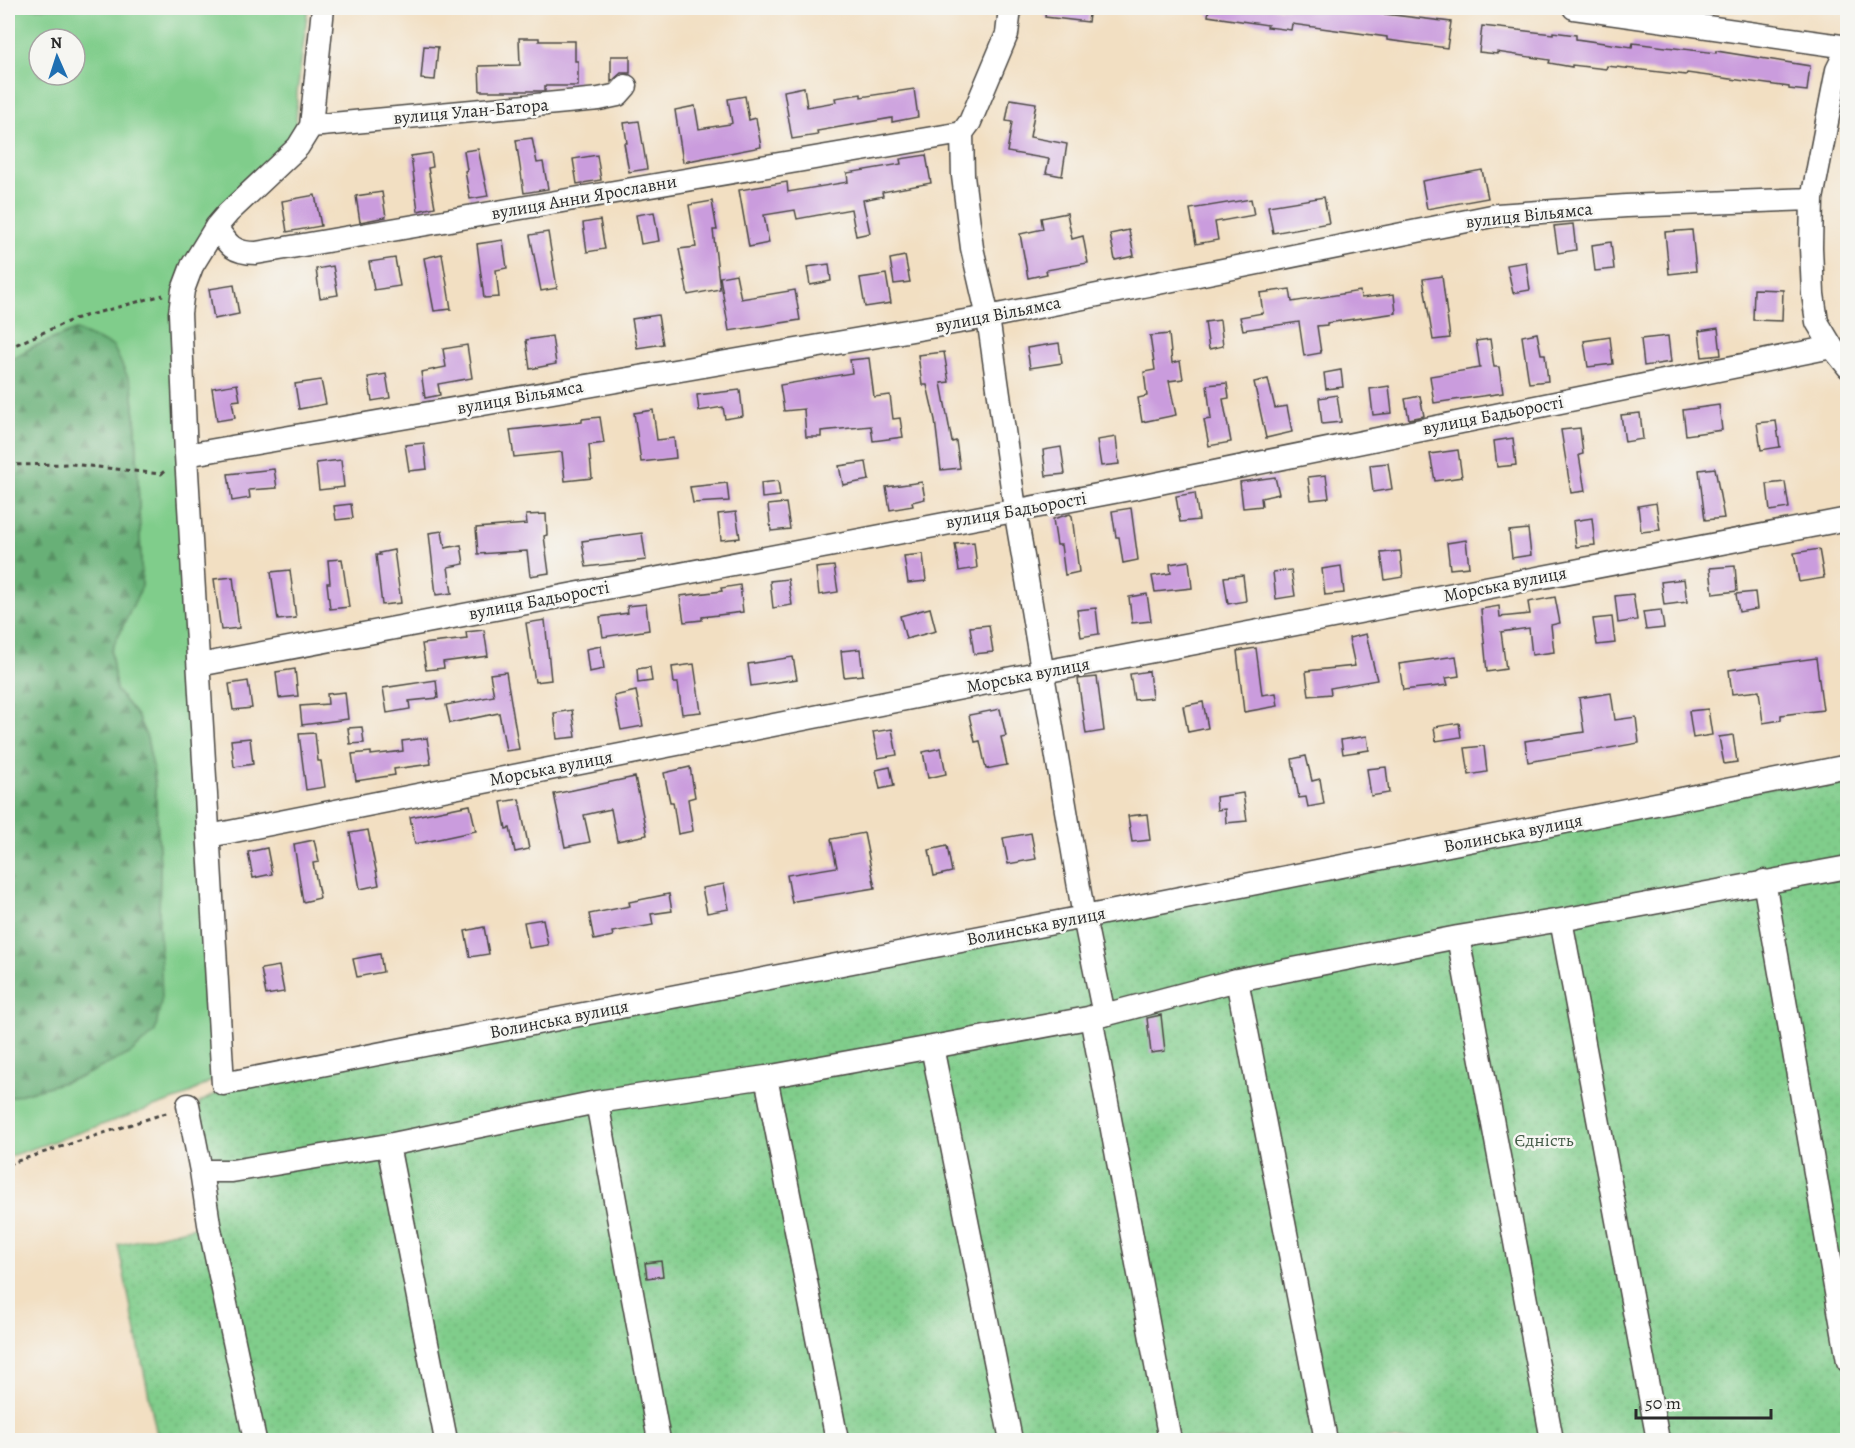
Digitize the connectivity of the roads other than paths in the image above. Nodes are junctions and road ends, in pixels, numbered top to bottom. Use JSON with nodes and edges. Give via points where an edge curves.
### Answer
{"nodes":[{"id":1,"x":324,"y":8,"type":"edge"},
{"id":2,"x":1010,"y":8,"type":"edge"},
{"id":3,"x":1574,"y":8,"type":"edge"},
{"id":4,"x":1848,"y":47,"type":"edge"},
{"id":5,"x":626,"y":86,"type":"dead end"},
{"id":6,"x":311,"y":126,"type":"junction"},
{"id":7,"x":962,"y":133,"type":"junction"},
{"id":8,"x":1812,"y":199,"type":"junction"},
{"id":9,"x":216,"y":227,"type":"junction"},
{"id":10,"x":988,"y":317,"type":"junction"},
{"id":11,"x":1832,"y":347,"type":"junction"},
{"id":12,"x":1848,"y":367,"type":"edge"},
{"id":13,"x":186,"y":455,"type":"junction"},
{"id":14,"x":1015,"y":509,"type":"junction"},
{"id":15,"x":1848,"y":519,"type":"edge"},
{"id":16,"x":199,"y":665,"type":"junction"},
{"id":17,"x":1044,"y":672,"type":"junction"},
{"id":18,"x":1848,"y":766,"type":"edge"},
{"id":19,"x":209,"y":836,"type":"junction"},
{"id":20,"x":1848,"y":867,"type":"edge"},
{"id":21,"x":1764,"y":881,"type":"junction"},
{"id":22,"x":1084,"y":917,"type":"junction"},
{"id":23,"x":1561,"y":920,"type":"junction"},
{"id":24,"x":1458,"y":937,"type":"junction"},
{"id":25,"x":1238,"y":980,"type":"junction"},
{"id":26,"x":1097,"y":1016,"type":"junction"},
{"id":27,"x":932,"y":1047,"type":"junction"},
{"id":28,"x":766,"y":1077,"type":"junction"},
{"id":29,"x":597,"y":1102,"type":"junction"},
{"id":30,"x":188,"y":1105,"type":"road end"},
{"id":31,"x":388,"y":1145,"type":"junction"},
{"id":32,"x":201,"y":1172,"type":"junction"},
{"id":33,"x":1848,"y":1361,"type":"edge"},
{"id":34,"x":255,"y":1440,"type":"edge"},
{"id":35,"x":446,"y":1440,"type":"edge"},
{"id":36,"x":659,"y":1440,"type":"edge"},
{"id":37,"x":837,"y":1440,"type":"edge"},
{"id":38,"x":1011,"y":1440,"type":"edge"},
{"id":39,"x":1170,"y":1440,"type":"edge"},
{"id":40,"x":1326,"y":1440,"type":"edge"},
{"id":41,"x":1552,"y":1440,"type":"edge"},
{"id":42,"x":1658,"y":1440,"type":"edge"}],
"edges":[{"from":1,"to":6,"type":"street"},
{"from":2,"to":7,"type":"street","via":[[1007,34]]},
{"from":3,"to":4,"type":"street"},
{"from":4,"to":8,"type":"street","via":[[1837,70]]},
{"from":5,"to":6,"type":"street","name":"вулиця Улан-Батора","via":[[618,94],[599,99]]},
{"from":6,"to":9,"type":"street","via":[[298,147]]},
{"from":7,"to":9,"type":"street","name":"вулиця Анни Ярославни","via":[[256,253],[241,253]]},
{"from":7,"to":10,"type":"street","via":[[972,248]]},
{"from":8,"to":10,"type":"street","name":"вулиця Вільямса","via":[[1497,215]]},
{"from":8,"to":11,"type":"street","via":[[1813,294],[1817,322]]},
{"from":9,"to":13,"type":"street","via":[[192,266],[183,290],[180,313]]},
{"from":10,"to":13,"type":"street","name":"вулиця Вільямса"},
{"from":10,"to":14,"type":"street"},
{"from":11,"to":12,"type":"street"},
{"from":11,"to":14,"type":"street","name":"вулиця Бадьорості","via":[[1147,486]]},
{"from":13,"to":16,"type":"street"},
{"from":14,"to":16,"type":"street","name":"вулиця Бадьорості"},
{"from":14,"to":17,"type":"street"},
{"from":15,"to":17,"type":"street","name":"Морська вулиця"},
{"from":16,"to":19,"type":"street"},
{"from":17,"to":19,"type":"street","name":"Морська вулиця"},
{"from":17,"to":22,"type":"street"},
{"from":18,"to":22,"type":"street","name":"Волинська вулиця"},
{"from":19,"to":22,"type":"street","name":"Волинська вулиця","via":[[224,1084]]},
{"from":20,"to":21,"type":"street"},
{"from":21,"to":23,"type":"street"},
{"from":21,"to":33,"type":"street"},
{"from":22,"to":26,"type":"street"},
{"from":23,"to":24,"type":"street"},
{"from":23,"to":42,"type":"street"},
{"from":24,"to":25,"type":"street"},
{"from":24,"to":41,"type":"street"},
{"from":25,"to":26,"type":"street"},
{"from":25,"to":40,"type":"street"},
{"from":26,"to":27,"type":"street"},
{"from":26,"to":39,"type":"street"},
{"from":27,"to":28,"type":"street"},
{"from":27,"to":38,"type":"street"},
{"from":28,"to":29,"type":"street"},
{"from":28,"to":37,"type":"street"},
{"from":29,"to":31,"type":"street"},
{"from":29,"to":36,"type":"street"},
{"from":30,"to":32,"type":"street"},
{"from":31,"to":32,"type":"street","via":[[232,1171]]},
{"from":31,"to":35,"type":"street"},
{"from":32,"to":34,"type":"street"}]}
